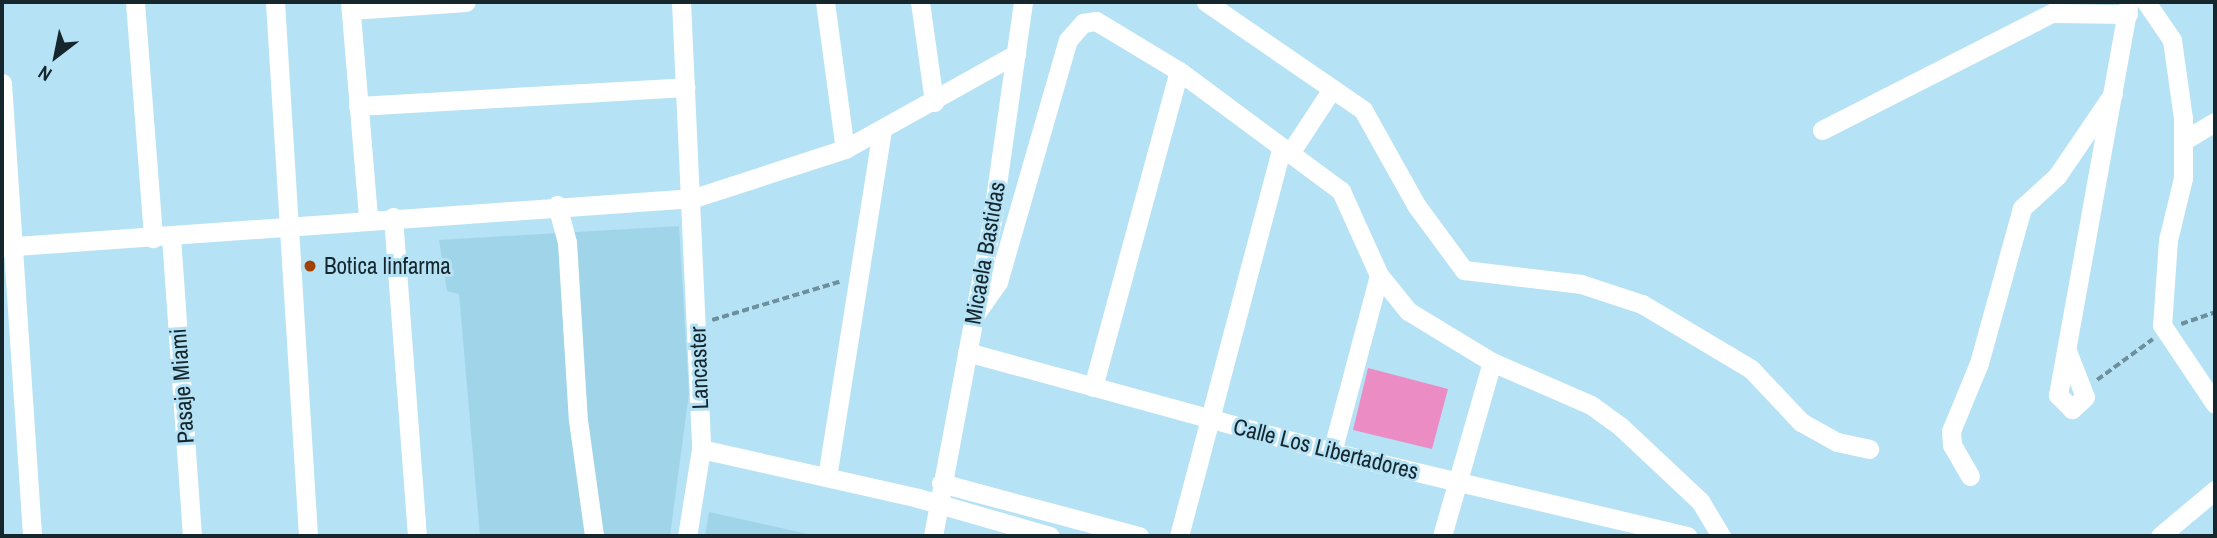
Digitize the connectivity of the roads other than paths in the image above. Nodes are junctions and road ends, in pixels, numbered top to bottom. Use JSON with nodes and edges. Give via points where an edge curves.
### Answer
{"nodes":[{"id":1,"x":135,"y":2,"type":"edge"},
{"id":2,"x":275,"y":2,"type":"edge"},
{"id":3,"x":466,"y":2,"type":"edge"},
{"id":4,"x":681,"y":2,"type":"edge"},
{"id":5,"x":825,"y":2,"type":"edge"},
{"id":6,"x":920,"y":2,"type":"edge"},
{"id":7,"x":1023,"y":2,"type":"edge"},
{"id":8,"x":1206,"y":2,"type":"edge"},
{"id":9,"x":2146,"y":2,"type":"edge"},
{"id":10,"x":351,"y":6,"type":"edge"},
{"id":11,"x":2129,"y":8,"type":"edge"},
{"id":12,"x":1016,"y":54,"type":"junction"},
{"id":13,"x":1179,"y":71,"type":"junction"},
{"id":14,"x":685,"y":87,"type":"junction"},
{"id":15,"x":1332,"y":89,"type":"junction"},
{"id":16,"x":2,"y":92,"type":"edge"},
{"id":17,"x":2114,"y":93,"type":"junction"},
{"id":18,"x":934,"y":102,"type":"junction"},
{"id":19,"x":358,"y":106,"type":"junction"},
{"id":20,"x":2215,"y":122,"type":"edge"},
{"id":21,"x":1822,"y":130,"type":"dead end"},
{"id":22,"x":882,"y":131,"type":"junction"},
{"id":23,"x":2183,"y":141,"type":"junction"},
{"id":24,"x":845,"y":149,"type":"junction"},
{"id":25,"x":1286,"y":150,"type":"junction"},
{"id":26,"x":694,"y":198,"type":"junction"},
{"id":27,"x":557,"y":205,"type":"junction"},
{"id":28,"x":393,"y":217,"type":"junction"},
{"id":29,"x":368,"y":218,"type":"junction"},
{"id":30,"x":290,"y":227,"type":"junction"},
{"id":31,"x":162,"y":237,"type":"junction"},
{"id":32,"x":7,"y":247,"type":"edge"},
{"id":33,"x":1379,"y":275,"type":"junction"},
{"id":34,"x":974,"y":316,"type":"junction"},
{"id":35,"x":2067,"y":351,"type":"dead end"},
{"id":36,"x":967,"y":352,"type":"junction"},
{"id":37,"x":1492,"y":362,"type":"junction"},
{"id":38,"x":1093,"y":387,"type":"junction"},
{"id":39,"x":2215,"y":404,"type":"edge"},
{"id":40,"x":1209,"y":419,"type":"junction"},
{"id":41,"x":701,"y":449,"type":"junction"},
{"id":42,"x":1869,"y":449,"type":"dead end"},
{"id":43,"x":1332,"y":452,"type":"junction"},
{"id":44,"x":1970,"y":476,"type":"dead end"},
{"id":45,"x":827,"y":477,"type":"junction"},
{"id":46,"x":1456,"y":482,"type":"junction"},
{"id":47,"x":942,"y":483,"type":"junction"},
{"id":48,"x":2215,"y":490,"type":"edge"},
{"id":49,"x":937,"y":503,"type":"junction"},
{"id":50,"x":32,"y":536,"type":"edge"},
{"id":51,"x":192,"y":536,"type":"edge"},
{"id":52,"x":307,"y":536,"type":"edge"},
{"id":53,"x":417,"y":536,"type":"edge"},
{"id":54,"x":594,"y":536,"type":"edge"},
{"id":55,"x":687,"y":536,"type":"edge"},
{"id":56,"x":933,"y":536,"type":"edge"},
{"id":57,"x":1050,"y":536,"type":"edge"},
{"id":58,"x":1139,"y":536,"type":"edge"},
{"id":59,"x":1180,"y":536,"type":"edge"},
{"id":60,"x":1442,"y":536,"type":"edge"},
{"id":61,"x":1687,"y":536,"type":"edge"},
{"id":62,"x":1721,"y":536,"type":"edge"},
{"id":63,"x":2161,"y":536,"type":"edge"}],
"edges":[{"from":1,"to":31,"type":"street","name":"Pasaje Miami"},
{"from":2,"to":30,"type":"street"},
{"from":3,"to":10,"type":"street"},
{"from":4,"to":14,"type":"street","name":"Lancaster"},
{"from":5,"to":24,"type":"street"},
{"from":6,"to":18,"type":"street"},
{"from":7,"to":12,"type":"street","name":"Micaela Bastidas"},
{"from":8,"to":15,"type":"street"},
{"from":9,"to":23,"type":"street","via":[[2172,40]]},
{"from":10,"to":19,"type":"street"},
{"from":11,"to":17,"type":"street"},
{"from":11,"to":21,"type":"street","via":[[2052,13]]},
{"from":12,"to":18,"type":"street"},
{"from":12,"to":34,"type":"street","name":"Micaela Bastidas"},
{"from":13,"to":25,"type":"street"},
{"from":13,"to":34,"type":"street","via":[[1096,21],[1075,30],[998,282]]},
{"from":13,"to":38,"type":"street"},
{"from":14,"to":19,"type":"street"},
{"from":14,"to":26,"type":"street","name":"Lancaster"},
{"from":15,"to":25,"type":"street"},
{"from":15,"to":42,"type":"street","via":[[1363,110],[1386,142],[1416,205],[1464,270],[1581,284],[1642,304],[1751,369],[1801,422],[1838,442]]},
{"from":16,"to":32,"type":"street"},
{"from":17,"to":35,"type":"street"},
{"from":17,"to":44,"type":"street","via":[[2057,176],[2022,208],[1979,363],[1951,431],[1952,445]]},
{"from":18,"to":22,"type":"street"},
{"from":19,"to":29,"type":"street"},
{"from":20,"to":23,"type":"street"},
{"from":22,"to":24,"type":"street"},
{"from":22,"to":45,"type":"street"},
{"from":23,"to":39,"type":"street","via":[[2183,178],[2168,240],[2165,330]]},
{"from":24,"to":26,"type":"street"},
{"from":25,"to":33,"type":"street","via":[[1341,191]]},
{"from":25,"to":40,"type":"street"},
{"from":26,"to":27,"type":"street"},
{"from":26,"to":41,"type":"street","name":"Lancaster"},
{"from":27,"to":28,"type":"street"},
{"from":27,"to":54,"type":"street","via":[[566,242],[578,420]]},
{"from":28,"to":29,"type":"street"},
{"from":28,"to":53,"type":"street"},
{"from":29,"to":30,"type":"street"},
{"from":30,"to":31,"type":"street"},
{"from":30,"to":52,"type":"street"},
{"from":31,"to":32,"type":"street"},
{"from":31,"to":51,"type":"street","name":"Pasaje Miami"},
{"from":32,"to":50,"type":"street"},
{"from":33,"to":37,"type":"street","via":[[1408,311]]},
{"from":33,"to":43,"type":"street"},
{"from":34,"to":36,"type":"street","name":"Micaela Bastidas"},
{"from":36,"to":38,"type":"street","name":"Calle Los Libertadores"},
{"from":36,"to":47,"type":"street","name":"Micaela Bastidas"},
{"from":37,"to":46,"type":"street"},
{"from":37,"to":62,"type":"street","via":[[1591,405],[1620,426],[1700,501]]},
{"from":38,"to":40,"type":"street","name":"Calle Los Libertadores"},
{"from":40,"to":43,"type":"street","name":"Calle Los Libertadores"},
{"from":40,"to":59,"type":"street"},
{"from":41,"to":45,"type":"street"},
{"from":41,"to":55,"type":"street","name":"Lancaster"},
{"from":43,"to":46,"type":"street","name":"Calle Los Libertadores"},
{"from":45,"to":49,"type":"street"},
{"from":46,"to":60,"type":"street"},
{"from":46,"to":61,"type":"street","name":"Calle Los Libertadores"},
{"from":47,"to":49,"type":"street","name":"Micaela Bastidas"},
{"from":47,"to":58,"type":"street"},
{"from":48,"to":63,"type":"street"},
{"from":49,"to":56,"type":"street","name":"Micaela Bastidas"},
{"from":49,"to":57,"type":"street"}]}
